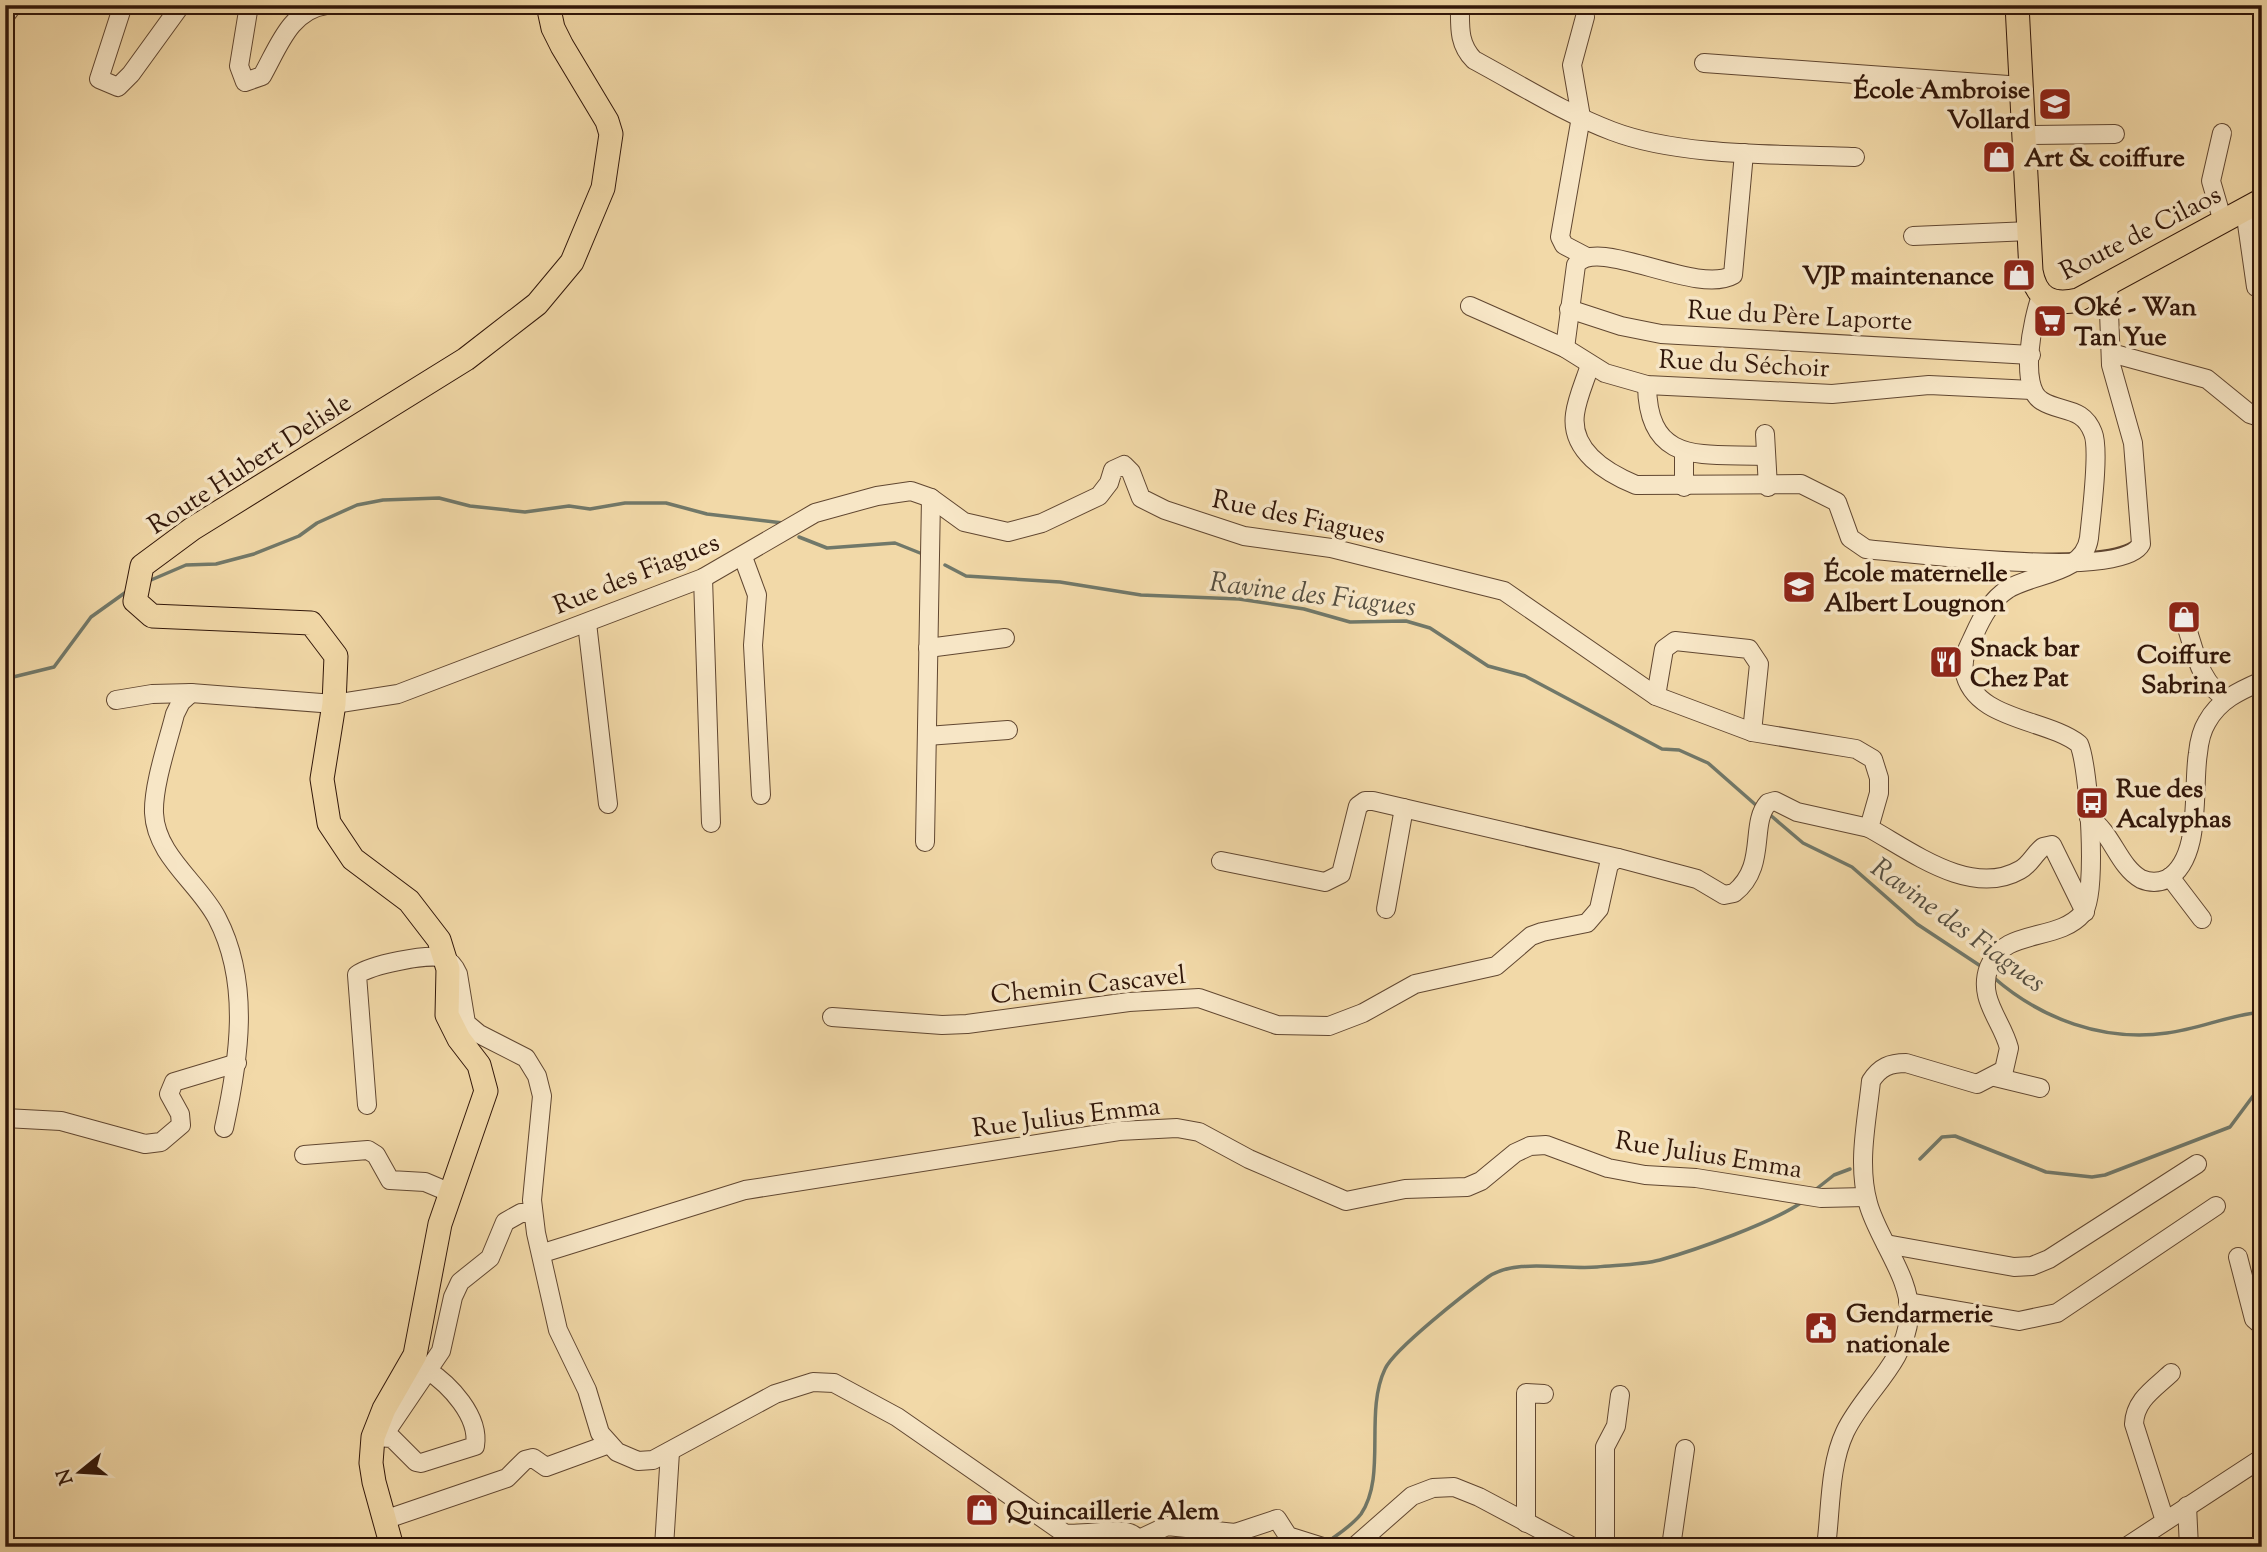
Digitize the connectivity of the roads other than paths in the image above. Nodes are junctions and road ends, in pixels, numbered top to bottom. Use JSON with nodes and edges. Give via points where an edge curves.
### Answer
{"nodes":[{"id":1,"x":13,"y":5,"type":"edge"},
{"id":2,"x":123,"y":5,"type":"edge"},
{"id":3,"x":181,"y":5,"type":"edge"},
{"id":4,"x":249,"y":5,"type":"edge"},
{"id":5,"x":326,"y":5,"type":"edge"},
{"id":6,"x":548,"y":5,"type":"edge"},
{"id":7,"x":1460,"y":5,"type":"edge"},
{"id":8,"x":2017,"y":5,"type":"edge"},
{"id":9,"x":5,"y":16,"type":"edge"},
{"id":10,"x":1585,"y":17,"type":"dead end"},
{"id":11,"x":1704,"y":63,"type":"dead end"},
{"id":12,"x":2022,"y":86,"type":"junction"},
{"id":13,"x":1581,"y":117,"type":"junction"},
{"id":14,"x":2115,"y":134,"type":"dead end"},
{"id":15,"x":2222,"y":134,"type":"dead end"},
{"id":16,"x":2024,"y":135,"type":"junction"},
{"id":17,"x":1744,"y":153,"type":"junction"},
{"id":18,"x":1855,"y":157,"type":"dead end"},
{"id":19,"x":2253,"y":205,"type":"edge"},
{"id":20,"x":2223,"y":222,"type":"junction"},
{"id":21,"x":2029,"y":231,"type":"junction"},
{"id":22,"x":1913,"y":236,"type":"dead end"},
{"id":23,"x":1585,"y":256,"type":"junction"},
{"id":24,"x":2108,"y":285,"type":"junction"},
{"id":25,"x":2256,"y":287,"type":"dead end"},
{"id":26,"x":2041,"y":296,"type":"junction"},
{"id":27,"x":1470,"y":306,"type":"dead end"},
{"id":28,"x":1569,"y":309,"type":"junction"},
{"id":29,"x":1565,"y":348,"type":"junction"},
{"id":30,"x":2111,"y":353,"type":"junction"},
{"id":31,"x":2031,"y":355,"type":"junction"},
{"id":32,"x":1590,"y":365,"type":"junction"},
{"id":33,"x":1647,"y":385,"type":"junction"},
{"id":34,"x":2032,"y":390,"type":"junction"},
{"id":35,"x":2262,"y":418,"type":"edge"},
{"id":36,"x":1765,"y":434,"type":"dead end"},
{"id":37,"x":1684,"y":452,"type":"junction"},
{"id":38,"x":1766,"y":456,"type":"junction"},
{"id":39,"x":1684,"y":486,"type":"junction"},
{"id":40,"x":1768,"y":487,"type":"junction"},
{"id":41,"x":931,"y":498,"type":"junction"},
{"id":42,"x":743,"y":557,"type":"junction"},
{"id":43,"x":2069,"y":565,"type":"junction"},
{"id":44,"x":703,"y":578,"type":"junction"},
{"id":45,"x":2185,"y":622,"type":"dead end"},
{"id":46,"x":587,"y":623,"type":"junction"},
{"id":47,"x":1005,"y":638,"type":"dead end"},
{"id":48,"x":928,"y":648,"type":"junction"},
{"id":49,"x":2262,"y":681,"type":"edge"},
{"id":50,"x":191,"y":693,"type":"junction"},
{"id":51,"x":1656,"y":696,"type":"junction"},
{"id":52,"x":2227,"y":698,"type":"junction"},
{"id":53,"x":116,"y":700,"type":"dead end"},
{"id":54,"x":334,"y":704,"type":"junction"},
{"id":55,"x":1008,"y":730,"type":"dead end"},
{"id":56,"x":1752,"y":732,"type":"junction"},
{"id":57,"x":927,"y":736,"type":"junction"},
{"id":58,"x":761,"y":794,"type":"dead end"},
{"id":59,"x":608,"y":804,"type":"dead end"},
{"id":60,"x":1404,"y":808,"type":"junction"},
{"id":61,"x":2089,"y":818,"type":"junction"},
{"id":62,"x":711,"y":823,"type":"dead end"},
{"id":63,"x":1869,"y":828,"type":"junction"},
{"id":64,"x":925,"y":842,"type":"dead end"},
{"id":65,"x":1618,"y":858,"type":"junction"},
{"id":66,"x":1221,"y":861,"type":"dead end"},
{"id":67,"x":2170,"y":877,"type":"junction"},
{"id":68,"x":1386,"y":909,"type":"dead end"},
{"id":69,"x":2084,"y":912,"type":"junction"},
{"id":70,"x":2202,"y":919,"type":"dead end"},
{"id":71,"x":444,"y":959,"type":"junction"},
{"id":72,"x":832,"y":1017,"type":"dead end"},
{"id":73,"x":237,"y":1063,"type":"junction"},
{"id":74,"x":1995,"y":1077,"type":"junction"},
{"id":75,"x":2040,"y":1088,"type":"dead end"},
{"id":76,"x":368,"y":1105,"type":"dead end"},
{"id":77,"x":5,"y":1118,"type":"edge"},
{"id":78,"x":224,"y":1128,"type":"dead end"},
{"id":79,"x":304,"y":1155,"type":"dead end"},
{"id":80,"x":2197,"y":1164,"type":"dead end"},
{"id":81,"x":451,"y":1193,"type":"junction"},
{"id":82,"x":1867,"y":1197,"type":"junction"},
{"id":83,"x":2216,"y":1206,"type":"dead end"},
{"id":84,"x":532,"y":1213,"type":"junction"},
{"id":85,"x":1886,"y":1244,"type":"junction"},
{"id":86,"x":543,"y":1253,"type":"junction"},
{"id":87,"x":2238,"y":1258,"type":"dead end"},
{"id":88,"x":1908,"y":1302,"type":"junction"},
{"id":89,"x":2262,"y":1326,"type":"edge"},
{"id":90,"x":427,"y":1370,"type":"junction"},
{"id":91,"x":2171,"y":1373,"type":"dead end"},
{"id":92,"x":1544,"y":1394,"type":"dead end"},
{"id":93,"x":1620,"y":1395,"type":"dead end"},
{"id":94,"x":378,"y":1436,"type":"junction"},
{"id":95,"x":609,"y":1444,"type":"junction"},
{"id":96,"x":1685,"y":1448,"type":"dead end"},
{"id":97,"x":670,"y":1452,"type":"junction"},
{"id":98,"x":2262,"y":1458,"type":"edge"},
{"id":99,"x":2187,"y":1506,"type":"junction"},
{"id":100,"x":384,"y":1520,"type":"junction"},
{"id":101,"x":2165,"y":1521,"type":"junction"},
{"id":102,"x":1526,"y":1523,"type":"junction"},
{"id":103,"x":1134,"y":1544,"type":"edge"},
{"id":104,"x":1360,"y":1545,"type":"edge"},
{"id":105,"x":392,"y":1547,"type":"edge"},
{"id":106,"x":664,"y":1547,"type":"edge"},
{"id":107,"x":1323,"y":1547,"type":"edge"},
{"id":108,"x":1573,"y":1547,"type":"edge"},
{"id":109,"x":1605,"y":1547,"type":"edge"},
{"id":110,"x":1671,"y":1547,"type":"edge"},
{"id":111,"x":1826,"y":1547,"type":"edge"},
{"id":112,"x":2126,"y":1547,"type":"edge"},
{"id":113,"x":2189,"y":1547,"type":"edge"}],
"edges":[{"from":1,"to":9,"type":"street"},
{"from":2,"to":3,"type":"street","via":[[99,79],[118,87]]},
{"from":4,"to":5,"type":"street","via":[[239,66],[245,82],[262,76],[293,22],[314,7]]},
{"from":6,"to":54,"type":"main road","name":"Route Hubert Delisle","via":[[553,28],[611,134],[603,188],[572,262],[537,304],[466,359],[192,529],[142,566],[135,601],[152,616],[311,624],[335,656]]},
{"from":7,"to":13,"type":"street","via":[[1463,47],[1474,60]]},
{"from":8,"to":12,"type":"main road","name":"Route de Cilaos"},
{"from":10,"to":13,"type":"street","via":[[1572,65]]},
{"from":11,"to":12,"type":"street"},
{"from":12,"to":16,"type":"main road","name":"Route de Cilaos"},
{"from":13,"to":17,"type":"street","via":[[1628,136]]},
{"from":13,"to":23,"type":"street","via":[[1560,237],[1564,246]]},
{"from":14,"to":16,"type":"street"},
{"from":15,"to":20,"type":"street","via":[[2211,181]]},
{"from":16,"to":21,"type":"main road","name":"Route de Cilaos"},
{"from":17,"to":18,"type":"street"},
{"from":17,"to":23,"type":"street","via":[[1733,275],[1716,280],[1601,254]]},
{"from":19,"to":20,"type":"main road","name":"Route de Cilaos"},
{"from":19,"to":25,"type":"street"},
{"from":20,"to":24,"type":"main road","name":"Route de Cilaos"},
{"from":21,"to":22,"type":"street"},
{"from":21,"to":26,"type":"main road","name":"Route de Cilaos","via":[[2031,271]]},
{"from":23,"to":28,"type":"street","via":[[1576,265]]},
{"from":24,"to":26,"type":"main road","name":"Route de Cilaos","via":[[2067,303]]},
{"from":24,"to":30,"type":"street"},
{"from":26,"to":31,"type":"street","via":[[2032,318]]},
{"from":27,"to":29,"type":"street","name":"Rue du Séchoir"},
{"from":28,"to":29,"type":"street"},
{"from":28,"to":31,"type":"street","name":"Rue du Père Laporte","via":[[1661,334]]},
{"from":29,"to":32,"type":"street","name":"Rue du Séchoir"},
{"from":30,"to":35,"type":"street","via":[[2207,379],[2250,414]]},
{"from":30,"to":43,"type":"street","via":[[2134,451],[2141,544],[2129,555]]},
{"from":31,"to":34,"type":"street"},
{"from":32,"to":33,"type":"street","name":"Rue du Séchoir"},
{"from":32,"to":39,"type":"street","via":[[1574,415],[1579,440],[1592,460],[1636,485]]},
{"from":33,"to":34,"type":"street","name":"Rue du Séchoir","via":[[1832,394],[1929,385]]},
{"from":33,"to":37,"type":"street","via":[[1651,424]]},
{"from":34,"to":43,"type":"street","via":[[2046,403],[2083,416],[2094,434],[2088,540],[2082,555]]},
{"from":36,"to":38,"type":"street"},
{"from":37,"to":38,"type":"street"},
{"from":37,"to":39,"type":"street"},
{"from":38,"to":40,"type":"street"},
{"from":39,"to":40,"type":"street"},
{"from":40,"to":43,"type":"street","via":[[1801,484],[1832,497],[1850,538],[1866,550]]},
{"from":41,"to":42,"type":"street","name":"Rue des Fiagues","via":[[911,491],[815,513]]},
{"from":41,"to":48,"type":"street"},
{"from":41,"to":51,"type":"street","name":"Rue des Fiagues","via":[[964,522],[1008,532],[1042,523],[1099,496],[1113,470],[1124,465],[1141,498],[1165,510],[1244,536],[1331,548],[1504,592]]},
{"from":42,"to":44,"type":"street","name":"Rue des Fiagues"},
{"from":42,"to":58,"type":"street","via":[[757,595],[753,645]]},
{"from":43,"to":61,"type":"street","via":[[2010,588],[1994,600],[1981,619],[1963,667],[1981,698],[2011,717],[2079,744]]},
{"from":44,"to":46,"type":"street","name":"Rue des Fiagues"},
{"from":44,"to":62,"type":"street"},
{"from":45,"to":52,"type":"street","via":[[2205,677],[2215,692]]},
{"from":46,"to":54,"type":"street","name":"Rue des Fiagues","via":[[398,694]]},
{"from":46,"to":59,"type":"street"},
{"from":47,"to":48,"type":"street"},
{"from":48,"to":57,"type":"street"},
{"from":49,"to":52,"type":"street"},
{"from":50,"to":53,"type":"street","name":"Rue des Fiagues"},
{"from":50,"to":54,"type":"street","name":"Rue des Fiagues"},
{"from":50,"to":73,"type":"street","via":[[175,714],[154,812],[166,849],[214,912],[224,935],[238,995]]},
{"from":51,"to":56,"type":"street","name":"Rue des Fiagues"},
{"from":51,"to":56,"type":"street","via":[[1664,649],[1669,644],[1749,649],[1759,664]]},
{"from":52,"to":67,"type":"street","via":[[2205,724],[2198,753],[2193,828],[2185,859]]},
{"from":54,"to":71,"type":"main road","name":"Route Hubert Delisle","via":[[322,779],[329,823],[353,859],[409,901],[439,940]]},
{"from":55,"to":57,"type":"street"},
{"from":56,"to":63,"type":"street","name":"Rue des Fiagues","via":[[1841,746],[1872,759],[1879,793]]},
{"from":57,"to":64,"type":"street"},
{"from":60,"to":65,"type":"street"},
{"from":60,"to":66,"type":"street","via":[[1373,800],[1358,806],[1341,874],[1325,882]]},
{"from":60,"to":68,"type":"street"},
{"from":61,"to":67,"type":"street","via":[[2104,830],[2141,879],[2151,883]]},
{"from":61,"to":69,"type":"street","via":[[2092,874]]},
{"from":63,"to":65,"type":"street","via":[[1768,803],[1759,818],[1752,867],[1741,888],[1730,895],[1689,876]]},
{"from":63,"to":69,"type":"street","via":[[1943,868],[1969,876],[1994,878],[2019,872],[2043,847],[2052,845]]},
{"from":65,"to":72,"type":"street","name":"Chemin Cascavel","via":[[1609,864],[1599,909],[1587,923],[1531,936],[1496,966],[1415,984],[1329,1026],[1277,1025],[1199,998],[942,1025]]},
{"from":67,"to":70,"type":"street"},
{"from":69,"to":74,"type":"street","via":[[2061,928],[2016,940],[2000,950],[1989,967],[1985,989],[2010,1048],[2004,1070]]},
{"from":71,"to":76,"type":"street","via":[[414,959],[357,975]]},
{"from":71,"to":81,"type":"main road","name":"Route Hubert Delisle","via":[[447,1015],[479,1065],[486,1091]]},
{"from":71,"to":84,"type":"street","via":[[458,974],[466,1023],[526,1058],[537,1076],[542,1113]]},
{"from":73,"to":77,"type":"street","via":[[174,1082],[169,1094],[181,1125],[161,1142],[145,1144],[61,1121]]},
{"from":73,"to":78,"type":"street"},
{"from":74,"to":75,"type":"street"},
{"from":74,"to":82,"type":"street","via":[[1978,1084],[1906,1063],[1877,1071],[1871,1081],[1863,1154]]},
{"from":79,"to":81,"type":"street","via":[[368,1150],[376,1154],[390,1180],[425,1182]]},
{"from":80,"to":85,"type":"street","via":[[2032,1266],[2014,1267]]},
{"from":81,"to":94,"type":"main road","name":"Route Hubert Delisle","via":[[440,1224],[415,1355],[384,1409]]},
{"from":82,"to":85,"type":"street"},
{"from":82,"to":86,"type":"street","name":"Rue Julius Emma","via":[[1821,1198],[1696,1178],[1645,1175],[1608,1168],[1546,1145],[1515,1153],[1467,1187],[1405,1189],[1346,1201],[1199,1132],[1177,1128],[1119,1131],[745,1190]]},
{"from":83,"to":88,"type":"street","via":[[2043,1318],[2019,1321]]},
{"from":84,"to":86,"type":"street"},
{"from":84,"to":90,"type":"street","via":[[521,1213],[505,1223],[490,1258],[460,1282],[441,1351]]},
{"from":85,"to":88,"type":"street"},
{"from":86,"to":95,"type":"street","via":[[558,1330],[587,1390],[600,1433]]},
{"from":87,"to":89,"type":"street","via":[[2254,1319]]},
{"from":88,"to":111,"type":"street","via":[[1909,1317],[1893,1363],[1844,1434],[1836,1460]]},
{"from":90,"to":94,"type":"street"},
{"from":90,"to":94,"type":"street","via":[[449,1384],[473,1428],[475,1447],[421,1463],[394,1440]]},
{"from":91,"to":101,"type":"street","via":[[2134,1411],[2134,1424]]},
{"from":92,"to":102,"type":"street","via":[[1526,1393]]},
{"from":93,"to":109,"type":"street","via":[[1616,1426],[1605,1447]]},
{"from":94,"to":100,"type":"main road","name":"Route Hubert Delisle","via":[[371,1463]]},
{"from":95,"to":97,"type":"street","via":[[638,1461]]},
{"from":95,"to":100,"type":"street","via":[[546,1466],[533,1458],[525,1460],[507,1478]]},
{"from":96,"to":110,"type":"street"},
{"from":97,"to":103,"type":"street","via":[[775,1394],[813,1382],[834,1383],[897,1417],[1064,1533],[1083,1536],[1125,1531],[1133,1533]]},
{"from":97,"to":106,"type":"street"},
{"from":98,"to":99,"type":"street"},
{"from":99,"to":101,"type":"street"},
{"from":99,"to":113,"type":"street"},
{"from":100,"to":105,"type":"main road","name":"Route Hubert Delisle"},
{"from":101,"to":112,"type":"street"},
{"from":102,"to":104,"type":"street","via":[[1466,1491],[1443,1487],[1412,1496]]},
{"from":102,"to":108,"type":"street"},
{"from":103,"to":107,"type":"street","via":[[1167,1526],[1235,1533],[1277,1519],[1288,1536]]}]}
